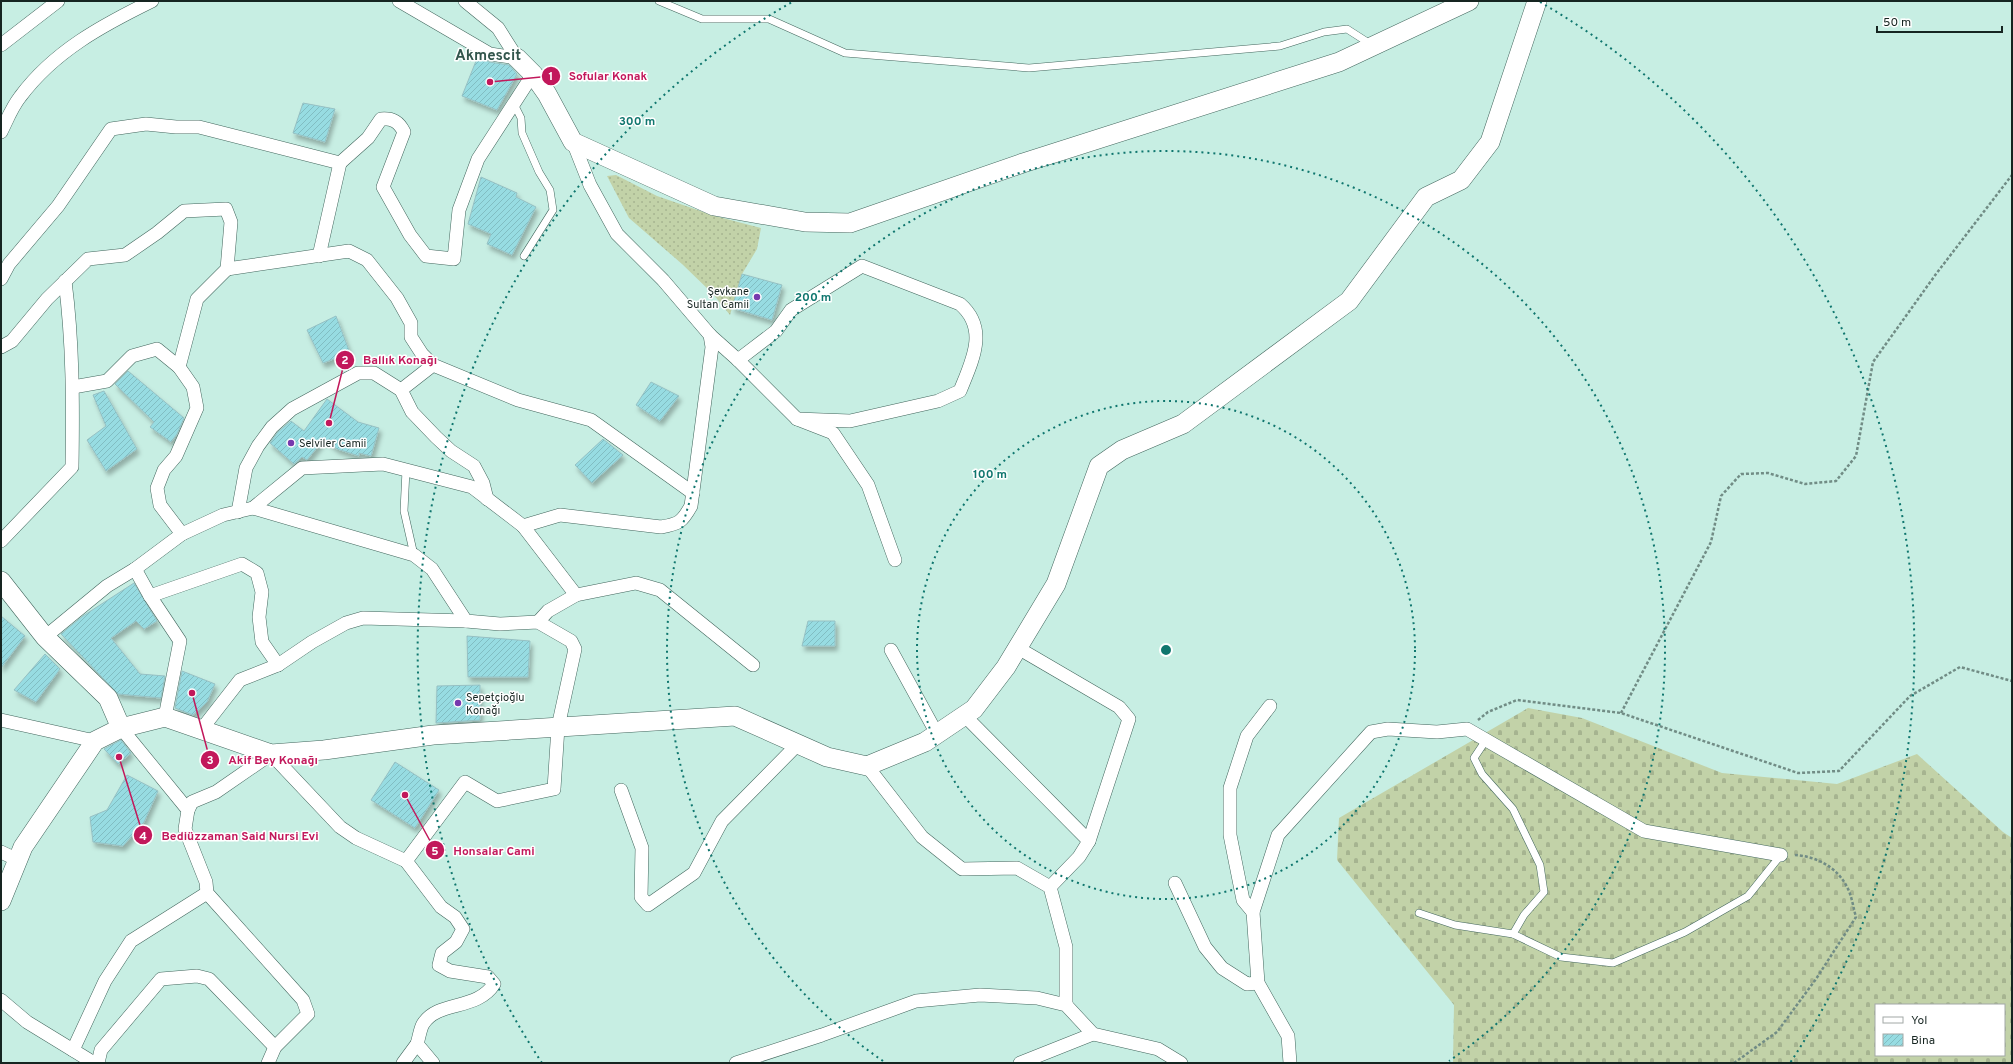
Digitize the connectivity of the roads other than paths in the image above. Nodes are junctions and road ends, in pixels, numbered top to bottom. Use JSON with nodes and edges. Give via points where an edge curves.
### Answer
{"nodes":[{"id":1,"x":58,"y":1,"type":"edge"},
{"id":2,"x":152,"y":1,"type":"edge"},
{"id":3,"x":399,"y":1,"type":"edge"},
{"id":4,"x":465,"y":1,"type":"edge"},
{"id":5,"x":659,"y":1,"type":"edge"},
{"id":6,"x":1469,"y":1,"type":"edge"},
{"id":7,"x":1537,"y":1,"type":"edge"},
{"id":8,"x":1,"y":45,"type":"edge"},
{"id":9,"x":1373,"y":46,"type":"junction"},
{"id":10,"x":517,"y":58,"type":"junction"},
{"id":11,"x":533,"y":74,"type":"junction"},
{"id":12,"x":514,"y":104,"type":"junction"},
{"id":13,"x":1,"y":132,"type":"edge"},
{"id":14,"x":574,"y":142,"type":"junction"},
{"id":15,"x":340,"y":163,"type":"junction"},
{"id":16,"x":319,"y":256,"type":"junction"},
{"id":17,"x":524,"y":256,"type":"dead end"},
{"id":18,"x":227,"y":269,"type":"junction"},
{"id":19,"x":1,"y":279,"type":"edge"},
{"id":20,"x":65,"y":281,"type":"junction"},
{"id":21,"x":710,"y":335,"type":"junction"},
{"id":22,"x":1,"y":347,"type":"edge"},
{"id":23,"x":738,"y":360,"type":"junction"},
{"id":24,"x":433,"y":365,"type":"junction"},
{"id":25,"x":179,"y":367,"type":"junction"},
{"id":26,"x":73,"y":387,"type":"junction"},
{"id":27,"x":401,"y":390,"type":"junction"},
{"id":28,"x":797,"y":419,"type":"junction"},
{"id":29,"x":406,"y":470,"type":"junction"},
{"id":30,"x":693,"y":493,"type":"junction"},
{"id":31,"x":487,"y":499,"type":"junction"},
{"id":32,"x":254,"y":508,"type":"junction"},
{"id":33,"x":238,"y":512,"type":"junction"},
{"id":34,"x":523,"y":526,"type":"junction"},
{"id":35,"x":182,"y":534,"type":"junction"},
{"id":36,"x":1,"y":541,"type":"edge"},
{"id":37,"x":414,"y":555,"type":"junction"},
{"id":38,"x":895,"y":560,"type":"dead end"},
{"id":39,"x":135,"y":569,"type":"junction"},
{"id":40,"x":1,"y":581,"type":"edge"},
{"id":41,"x":576,"y":595,"type":"junction"},
{"id":42,"x":150,"y":596,"type":"junction"},
{"id":43,"x":466,"y":620,"type":"junction"},
{"id":44,"x":538,"y":622,"type":"junction"},
{"id":45,"x":45,"y":637,"type":"junction"},
{"id":46,"x":1018,"y":648,"type":"junction"},
{"id":47,"x":891,"y":650,"type":"dead end"},
{"id":48,"x":278,"y":665,"type":"junction"},
{"id":49,"x":752,"y":665,"type":"dead end"},
{"id":50,"x":1270,"y":706,"type":"dead end"},
{"id":51,"x":964,"y":716,"type":"junction"},
{"id":52,"x":165,"y":717,"type":"junction"},
{"id":53,"x":1,"y":720,"type":"edge"},
{"id":54,"x":558,"y":727,"type":"junction"},
{"id":55,"x":121,"y":728,"type":"junction"},
{"id":56,"x":201,"y":730,"type":"junction"},
{"id":57,"x":937,"y":734,"type":"junction"},
{"id":58,"x":1486,"y":740,"type":"junction"},
{"id":59,"x":95,"y":741,"type":"junction"},
{"id":60,"x":797,"y":745,"type":"junction"},
{"id":61,"x":271,"y":754,"type":"junction"},
{"id":62,"x":867,"y":766,"type":"junction"},
{"id":63,"x":621,"y":790,"type":"dead end"},
{"id":64,"x":188,"y":810,"type":"junction"},
{"id":65,"x":1088,"y":841,"type":"junction"},
{"id":66,"x":1781,"y":855,"type":"joint"},
{"id":67,"x":9,"y":856,"type":"edge"},
{"id":68,"x":406,"y":861,"type":"junction"},
{"id":69,"x":1175,"y":883,"type":"dead end"},
{"id":70,"x":1050,"y":887,"type":"junction"},
{"id":71,"x":207,"y":893,"type":"junction"},
{"id":72,"x":1,"y":901,"type":"edge"},
{"id":73,"x":1252,"y":912,"type":"junction"},
{"id":74,"x":1418,"y":913,"type":"dead end"},
{"id":75,"x":1513,"y":934,"type":"junction"},
{"id":76,"x":1258,"y":983,"type":"junction"},
{"id":77,"x":1,"y":1000,"type":"edge"},
{"id":78,"x":1066,"y":1005,"type":"junction"},
{"id":79,"x":1093,"y":1034,"type":"junction"},
{"id":80,"x":417,"y":1044,"type":"junction"},
{"id":81,"x":274,"y":1046,"type":"junction"},
{"id":82,"x":73,"y":1050,"type":"junction"},
{"id":83,"x":94,"y":1063,"type":"edge"},
{"id":84,"x":98,"y":1063,"type":"edge"},
{"id":85,"x":268,"y":1063,"type":"edge"},
{"id":86,"x":403,"y":1063,"type":"edge"},
{"id":87,"x":433,"y":1063,"type":"edge"},
{"id":88,"x":736,"y":1063,"type":"edge"},
{"id":89,"x":1020,"y":1063,"type":"edge"},
{"id":90,"x":1181,"y":1063,"type":"edge"},
{"id":91,"x":1290,"y":1063,"type":"edge"}],
"edges":[{"from":1,"to":8,"type":"street"},
{"from":2,"to":13,"type":"street","via":[[100,27],[46,68],[19,97]]},
{"from":3,"to":10,"type":"street","via":[[490,54]]},
{"from":4,"to":10,"type":"street","via":[[498,28]]},
{"from":5,"to":9,"type":"lane","via":[[702,19],[769,19],[845,52],[1028,68],[1280,46],[1324,32],[1347,29]]},
{"from":6,"to":9,"type":"main road"},
{"from":7,"to":46,"type":"main road","via":[[1490,142],[1461,180],[1426,197],[1349,301],[1183,424],[1122,450],[1099,466],[1056,584]]},
{"from":9,"to":14,"type":"main road","via":[[1339,62],[1024,163],[850,223],[805,222],[714,206]]},
{"from":10,"to":11,"type":"main road"},
{"from":11,"to":12,"type":"street"},
{"from":11,"to":14,"type":"main road"},
{"from":12,"to":15,"type":"street","via":[[478,158],[459,210],[454,259],[426,256],[410,235],[383,187],[404,132],[400,124],[390,119],[381,119],[368,138]]},
{"from":12,"to":17,"type":"lane","via":[[521,118],[522,133],[550,190],[553,210]]},
{"from":14,"to":21,"type":"street","via":[[590,185],[617,234],[663,280]]},
{"from":15,"to":16,"type":"street"},
{"from":15,"to":19,"type":"street","via":[[199,127],[176,128],[146,124],[111,129],[58,206],[9,264]]},
{"from":16,"to":18,"type":"street"},
{"from":16,"to":24,"type":"street","via":[[349,251],[367,260],[397,298],[411,323],[412,337],[422,354]]},
{"from":18,"to":20,"type":"street","via":[[231,222],[226,209],[184,211],[157,234],[125,255],[88,259]]},
{"from":18,"to":25,"type":"street","via":[[197,299]]},
{"from":20,"to":22,"type":"street","via":[[12,341]]},
{"from":20,"to":26,"type":"street"},
{"from":21,"to":23,"type":"street"},
{"from":21,"to":30,"type":"street","via":[[712,347]]},
{"from":23,"to":28,"type":"street"},
{"from":23,"to":28,"type":"street","via":[[776,331],[791,310],[862,266],[960,304],[969,311],[977,337],[973,357],[960,391],[938,401],[850,421]]},
{"from":24,"to":27,"type":"street"},
{"from":24,"to":30,"type":"street","via":[[518,400],[591,420]]},
{"from":25,"to":26,"type":"street","via":[[157,349],[150,350],[132,356],[108,381]]},
{"from":25,"to":35,"type":"street","via":[[193,387],[197,408],[179,450],[164,470],[157,488],[160,504]]},
{"from":26,"to":36,"type":"street","via":[[72,467]]},
{"from":27,"to":31,"type":"street","via":[[412,412],[436,437],[451,451],[474,466],[483,483]]},
{"from":27,"to":33,"type":"street","via":[[374,373],[358,373],[292,409],[272,427],[246,468]]},
{"from":28,"to":38,"type":"street","via":[[833,433],[868,485]]},
{"from":29,"to":31,"type":"street","via":[[472,487]]},
{"from":29,"to":32,"type":"street","via":[[383,464],[302,468]]},
{"from":29,"to":37,"type":"lane","via":[[404,511]]},
{"from":30,"to":34,"type":"street","via":[[686,516],[677,525],[661,527],[560,515]]},
{"from":31,"to":34,"type":"street"},
{"from":32,"to":33,"type":"street"},
{"from":32,"to":37,"type":"street"},
{"from":33,"to":35,"type":"street"},
{"from":34,"to":41,"type":"street"},
{"from":35,"to":39,"type":"street"},
{"from":37,"to":43,"type":"street","via":[[432,569]]},
{"from":39,"to":42,"type":"street"},
{"from":39,"to":45,"type":"street","via":[[107,586]]},
{"from":40,"to":45,"type":"main road"},
{"from":41,"to":44,"type":"street","via":[[548,611]]},
{"from":41,"to":49,"type":"street","via":[[636,583],[660,590]]},
{"from":42,"to":48,"type":"street","via":[[242,564],[257,574],[262,592],[259,617],[262,642]]},
{"from":42,"to":52,"type":"street","via":[[180,641]]},
{"from":43,"to":44,"type":"street","via":[[500,624]]},
{"from":43,"to":48,"type":"street","via":[[363,618],[346,623]]},
{"from":44,"to":54,"type":"street","via":[[571,641],[575,649]]},
{"from":45,"to":55,"type":"main road","via":[[108,698]]},
{"from":46,"to":51,"type":"main road","via":[[974,709]]},
{"from":46,"to":65,"type":"street","via":[[1120,707],[1130,719]]},
{"from":47,"to":57,"type":"street"},
{"from":48,"to":56,"type":"street","via":[[240,680]]},
{"from":50,"to":73,"type":"street","via":[[1247,736],[1230,788],[1230,835],[1243,900]]},
{"from":51,"to":57,"type":"main road"},
{"from":51,"to":65,"type":"street"},
{"from":52,"to":55,"type":"main road"},
{"from":52,"to":56,"type":"main road"},
{"from":53,"to":59,"type":"street"},
{"from":54,"to":60,"type":"main road","via":[[735,716]]},
{"from":54,"to":61,"type":"main road","via":[[433,735],[324,750]]},
{"from":54,"to":68,"type":"street","via":[[554,789],[497,801],[465,782]]},
{"from":55,"to":59,"type":"main road"},
{"from":55,"to":64,"type":"street"},
{"from":56,"to":61,"type":"main road"},
{"from":57,"to":62,"type":"main road","via":[[925,742]]},
{"from":58,"to":66,"type":"street","via":[[1644,831]]},
{"from":58,"to":73,"type":"street","via":[[1467,729],[1437,732],[1388,729],[1371,732],[1278,835]]},
{"from":58,"to":75,"type":"lane","via":[[1474,758],[1482,774],[1513,809],[1540,865],[1544,892],[1524,915]]},
{"from":59,"to":67,"type":"main road","via":[[23,847]]},
{"from":60,"to":62,"type":"main road","via":[[827,758]]},
{"from":60,"to":63,"type":"street","via":[[722,821],[694,873],[648,906],[641,897],[642,848]]},
{"from":61,"to":64,"type":"street","via":[[216,792],[192,802]]},
{"from":61,"to":68,"type":"street","via":[[340,828]]},
{"from":62,"to":70,"type":"street","via":[[922,836],[962,869],[1017,868]]},
{"from":64,"to":71,"type":"street","via":[[185,829],[206,882]]},
{"from":65,"to":70,"type":"street","via":[[1079,857]]},
{"from":66,"to":75,"type":"lane","via":[[1748,896],[1685,932],[1613,963],[1561,957]]},
{"from":67,"to":72,"type":"main road"},
{"from":68,"to":80,"type":"street","via":[[441,907],[456,917],[463,929],[456,942],[442,952],[439,965],[450,971],[488,977],[494,984],[489,992],[475,1001],[438,1011],[424,1023]]},
{"from":69,"to":76,"type":"street","via":[[1205,947],[1222,968],[1247,984]]},
{"from":70,"to":78,"type":"street","via":[[1066,947]]},
{"from":71,"to":81,"type":"street","via":[[303,1000],[308,1014]]},
{"from":71,"to":82,"type":"street","via":[[131,940],[105,981]]},
{"from":73,"to":76,"type":"street"},
{"from":74,"to":75,"type":"lane","via":[[1455,925]]},
{"from":76,"to":91,"type":"street","via":[[1288,1036]]},
{"from":77,"to":82,"type":"street","via":[[26,1022]]},
{"from":78,"to":79,"type":"street"},
{"from":78,"to":88,"type":"street","via":[[1037,998],[980,995],[916,1001]]},
{"from":79,"to":89,"type":"street"},
{"from":79,"to":90,"type":"street","via":[[1158,1049]]},
{"from":80,"to":86,"type":"street"},
{"from":80,"to":87,"type":"street"},
{"from":81,"to":84,"type":"street","via":[[209,980],[196,976],[161,979],[101,1050]]},
{"from":81,"to":85,"type":"street"},
{"from":82,"to":83,"type":"street"}]}
